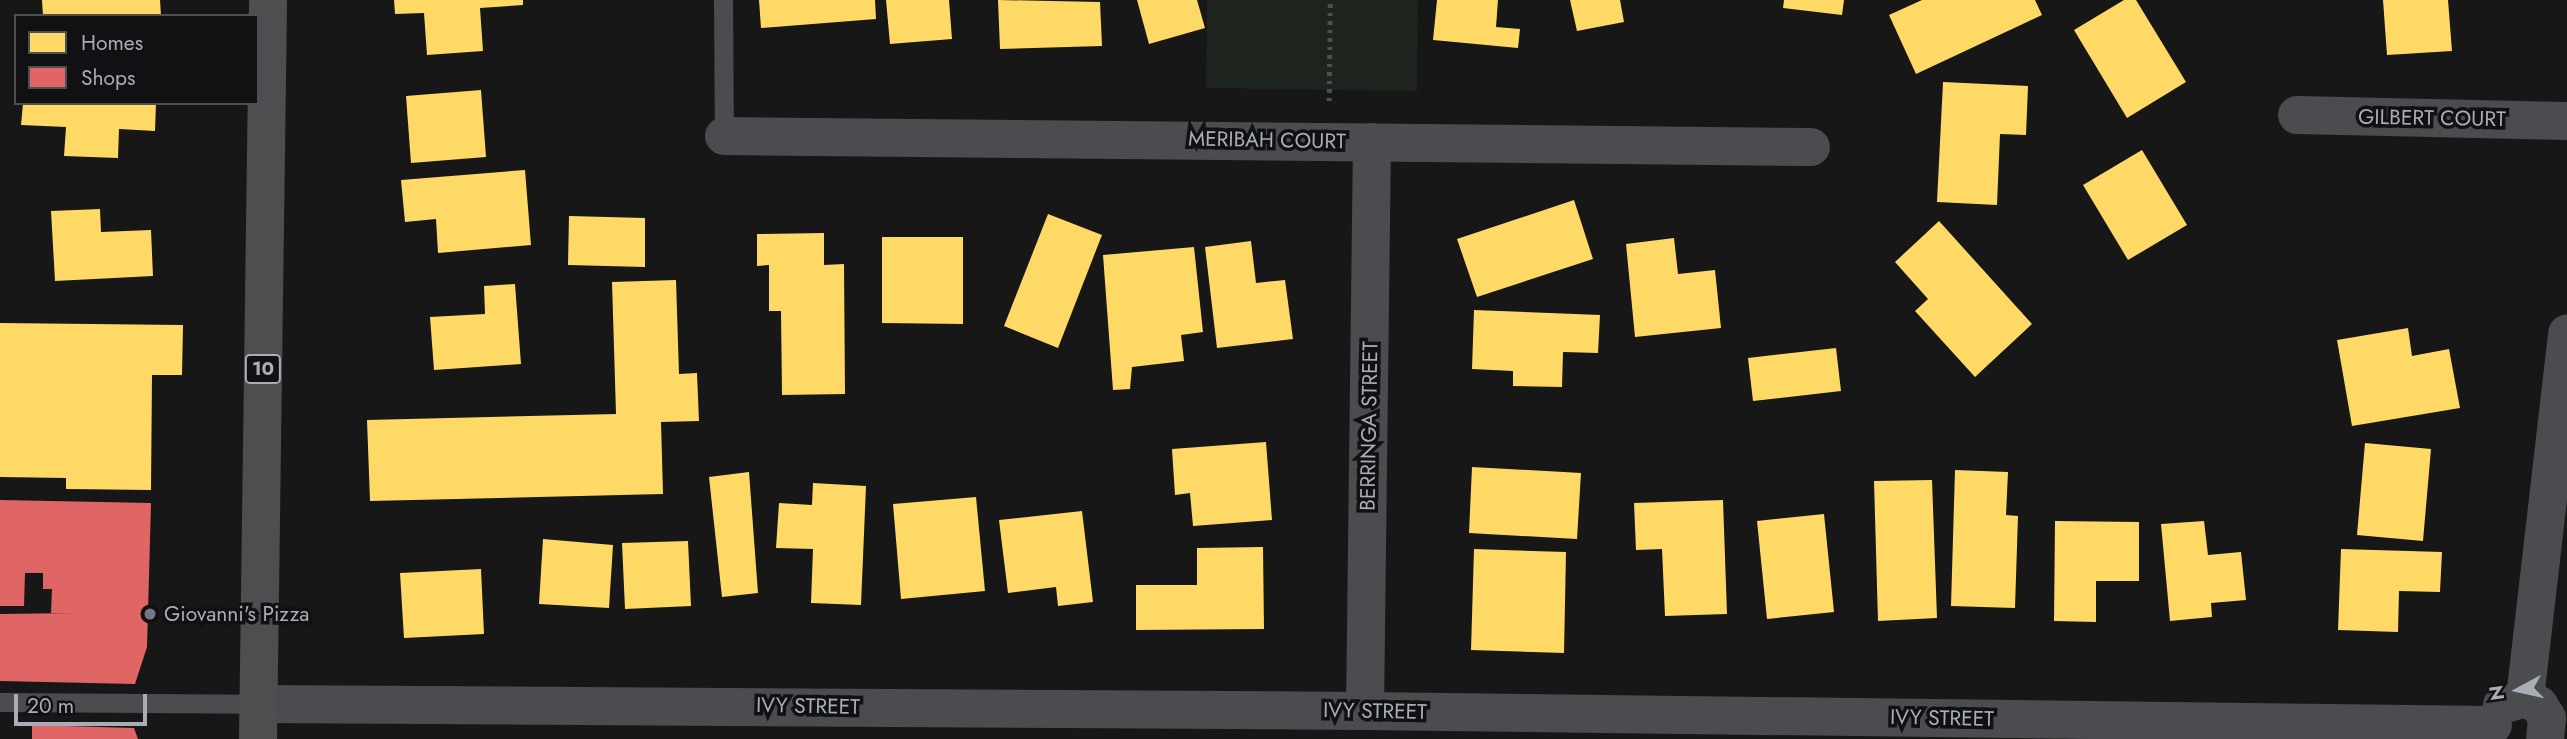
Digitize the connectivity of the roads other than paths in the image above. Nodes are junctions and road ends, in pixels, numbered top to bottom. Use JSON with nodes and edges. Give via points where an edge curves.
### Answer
{"nodes":[{"id":1,"x":268,"y":0,"type":"edge"},
{"id":2,"x":723,"y":0,"type":"edge"},
{"id":3,"x":2297,"y":114,"type":"dead end"},
{"id":4,"x":2567,"y":121,"type":"edge"},
{"id":5,"x":724,"y":136,"type":"joint"},
{"id":6,"x":1371,"y":142,"type":"junction"},
{"id":7,"x":1811,"y":147,"type":"dead end"},
{"id":8,"x":2567,"y":333,"type":"edge"},
{"id":9,"x":0,"y":702,"type":"edge"},
{"id":10,"x":1365,"y":710,"type":"junction"},
{"id":11,"x":258,"y":722,"type":"edge"},
{"id":12,"x":2546,"y":722,"type":"edge"},
{"id":13,"x":2494,"y":732,"type":"edge"}],
"edges":[{"from":1,"to":11,"type":"highway","number":"10"},
{"from":2,"to":5,"type":"lane"},
{"from":3,"to":4,"type":"street","name":"GILBERT COURT"},
{"from":5,"to":6,"type":"street","name":"MERIBAH COURT"},
{"from":6,"to":7,"type":"street","name":"MERIBAH COURT"},
{"from":6,"to":10,"type":"street","name":"BERRINGA STREET"},
{"from":8,"to":12,"type":"street"},
{"from":9,"to":11,"type":"lane"},
{"from":10,"to":11,"type":"street","name":"IVY STREET"},
{"from":10,"to":13,"type":"street","name":"IVY STREET"},
{"from":12,"to":13,"type":"street","via":[[2499,708]]}]}
